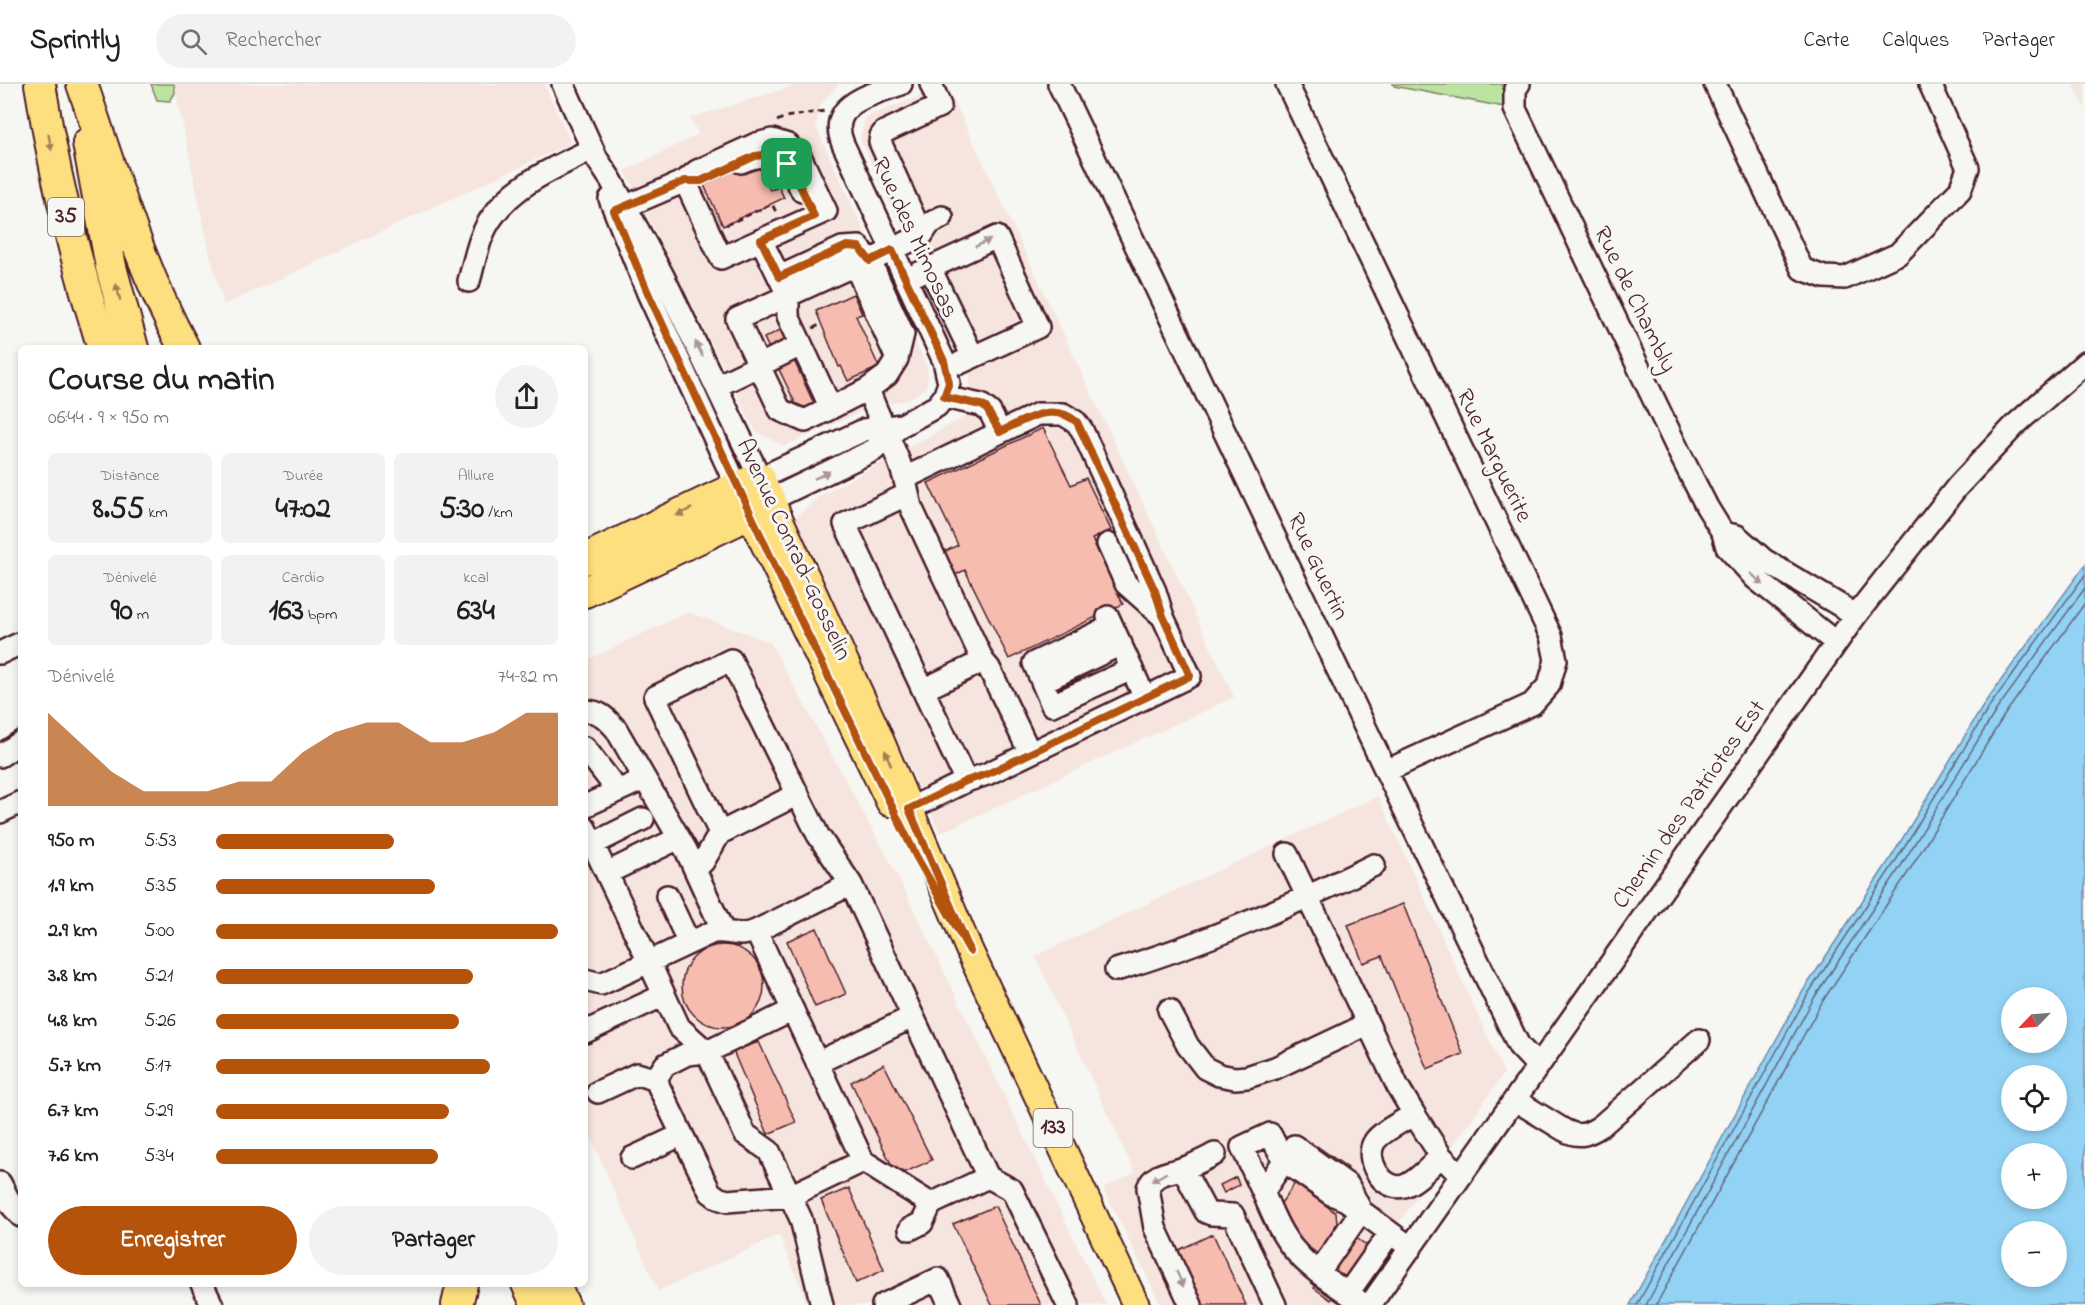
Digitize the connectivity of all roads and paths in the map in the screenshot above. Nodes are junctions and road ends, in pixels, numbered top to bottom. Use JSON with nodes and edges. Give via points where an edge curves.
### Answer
{"nodes":[{"id":1,"x":40,"y":84,"type":"edge"},
{"id":2,"x":81,"y":84,"type":"edge"},
{"id":3,"x":563,"y":84,"type":"edge"},
{"id":4,"x":901,"y":84,"type":"edge"},
{"id":5,"x":932,"y":84,"type":"edge"},
{"id":6,"x":1059,"y":84,"type":"edge"},
{"id":7,"x":1287,"y":84,"type":"edge"},
{"id":8,"x":1519,"y":84,"type":"edge"},
{"id":9,"x":1715,"y":84,"type":"edge"},
{"id":10,"x":1930,"y":84,"type":"edge"},
{"id":11,"x":595,"y":154,"type":"junction"},
{"id":12,"x":685,"y":181,"type":"junction"},
{"id":13,"x":772,"y":204,"type":"dead end"},
{"id":14,"x":620,"y":209,"type":"junction"},
{"id":15,"x":942,"y":218,"type":"dead end"},
{"id":16,"x":808,"y":219,"type":"junction"},
{"id":17,"x":723,"y":226,"type":"dead end"},
{"id":18,"x":922,"y":235,"type":"junction"},
{"id":19,"x":761,"y":240,"type":"junction"},
{"id":20,"x":892,"y":250,"type":"junction"},
{"id":21,"x":862,"y":263,"type":"junction"},
{"id":22,"x":930,"y":268,"type":"junction"},
{"id":23,"x":906,"y":279,"type":"junction"},
{"id":24,"x":469,"y":281,"type":"dead end"},
{"id":25,"x":783,"y":286,"type":"junction"},
{"id":26,"x":101,"y":345,"type":"edge"},
{"id":27,"x":132,"y":345,"type":"edge"},
{"id":28,"x":182,"y":345,"type":"edge"},
{"id":29,"x":801,"y":345,"type":"junction"},
{"id":30,"x":973,"y":357,"type":"junction"},
{"id":31,"x":2085,"y":363,"type":"edge"},
{"id":32,"x":759,"y":366,"type":"junction"},
{"id":33,"x":947,"y":370,"type":"junction"},
{"id":34,"x":717,"y":386,"type":"junction"},
{"id":35,"x":868,"y":389,"type":"junction"},
{"id":36,"x":944,"y":397,"type":"junction"},
{"id":37,"x":831,"y":408,"type":"junction"},
{"id":38,"x":890,"y":430,"type":"junction"},
{"id":39,"x":1000,"y":432,"type":"junction"},
{"id":40,"x":906,"y":486,"type":"junction"},
{"id":41,"x":754,"y":494,"type":"junction"},
{"id":42,"x":1723,"y":533,"type":"junction"},
{"id":43,"x":1108,"y":544,"type":"dead end"},
{"id":44,"x":588,"y":558,"type":"edge"},
{"id":45,"x":588,"y":590,"type":"edge"},
{"id":46,"x":1856,"y":615,"type":"junction"},
{"id":47,"x":1163,"y":616,"type":"junction"},
{"id":48,"x":1835,"y":642,"type":"junction"},
{"id":49,"x":18,"y":644,"type":"edge"},
{"id":50,"x":0,"y":653,"type":"edge"},
{"id":51,"x":983,"y":661,"type":"junction"},
{"id":52,"x":1132,"y":669,"type":"junction"},
{"id":53,"x":923,"y":690,"type":"junction"},
{"id":54,"x":1145,"y":698,"type":"junction"},
{"id":55,"x":588,"y":711,"type":"edge"},
{"id":56,"x":18,"y":743,"type":"edge"},
{"id":57,"x":588,"y":752,"type":"edge"},
{"id":58,"x":1030,"y":753,"type":"junction"},
{"id":59,"x":0,"y":756,"type":"edge"},
{"id":60,"x":1386,"y":771,"type":"junction"},
{"id":61,"x":644,"y":779,"type":"junction"},
{"id":62,"x":966,"y":781,"type":"junction"},
{"id":63,"x":618,"y":791,"type":"junction"},
{"id":64,"x":798,"y":795,"type":"junction"},
{"id":65,"x":18,"y":803,"type":"edge"},
{"id":66,"x":588,"y":805,"type":"edge"},
{"id":67,"x":909,"y":809,"type":"junction"},
{"id":68,"x":0,"y":812,"type":"edge"},
{"id":69,"x":643,"y":819,"type":"dead end"},
{"id":70,"x":720,"y":833,"type":"junction"},
{"id":71,"x":679,"y":838,"type":"junction"},
{"id":72,"x":592,"y":850,"type":"edge"},
{"id":73,"x":1287,"y":854,"type":"dead end"},
{"id":74,"x":1374,"y":865,"type":"dead end"},
{"id":75,"x":694,"y":867,"type":"junction"},
{"id":76,"x":850,"y":884,"type":"junction"},
{"id":77,"x":667,"y":896,"type":"dead end"},
{"id":78,"x":1308,"y":897,"type":"junction"},
{"id":79,"x":723,"y":931,"type":"junction"},
{"id":80,"x":756,"y":932,"type":"junction"},
{"id":81,"x":689,"y":943,"type":"junction"},
{"id":82,"x":970,"y":951,"type":"junction"},
{"id":83,"x":649,"y":962,"type":"junction"},
{"id":84,"x":1116,"y":970,"type":"dead end"},
{"id":85,"x":588,"y":981,"type":"edge"},
{"id":86,"x":664,"y":995,"type":"junction"},
{"id":87,"x":793,"y":1010,"type":"junction"},
{"id":88,"x":1169,"y":1010,"type":"dead end"},
{"id":89,"x":912,"y":1017,"type":"junction"},
{"id":90,"x":1368,"y":1024,"type":"junction"},
{"id":91,"x":588,"y":1031,"type":"edge"},
{"id":92,"x":1700,"y":1040,"type":"dead end"},
{"id":93,"x":707,"y":1052,"type":"junction"},
{"id":94,"x":817,"y":1063,"type":"junction"},
{"id":95,"x":1538,"y":1066,"type":"junction"},
{"id":96,"x":657,"y":1080,"type":"junction"},
{"id":97,"x":598,"y":1092,"type":"dead end"},
{"id":98,"x":1515,"y":1100,"type":"junction"},
{"id":99,"x":1414,"y":1114,"type":"junction"},
{"id":100,"x":681,"y":1135,"type":"junction"},
{"id":101,"x":1215,"y":1154,"type":"dead end"},
{"id":102,"x":1441,"y":1156,"type":"junction"},
{"id":103,"x":632,"y":1158,"type":"dead end"},
{"id":104,"x":863,"y":1161,"type":"junction"},
{"id":105,"x":1284,"y":1161,"type":"junction"},
{"id":106,"x":1183,"y":1169,"type":"junction"},
{"id":107,"x":1461,"y":1176,"type":"junction"},
{"id":108,"x":988,"y":1177,"type":"junction"},
{"id":109,"x":0,"y":1183,"type":"edge"},
{"id":110,"x":1263,"y":1192,"type":"junction"},
{"id":111,"x":790,"y":1196,"type":"junction"},
{"id":112,"x":931,"y":1204,"type":"junction"},
{"id":113,"x":1361,"y":1211,"type":"junction"},
{"id":114,"x":18,"y":1213,"type":"edge"},
{"id":115,"x":910,"y":1229,"type":"dead end"},
{"id":116,"x":1390,"y":1233,"type":"junction"},
{"id":117,"x":1411,"y":1248,"type":"junction"},
{"id":118,"x":1319,"y":1272,"type":"junction"},
{"id":119,"x":203,"y":1287,"type":"edge"},
{"id":120,"x":461,"y":1287,"type":"edge"},
{"id":121,"x":528,"y":1287,"type":"edge"},
{"id":122,"x":555,"y":1287,"type":"edge"},
{"id":123,"x":578,"y":1287,"type":"edge"},
{"id":124,"x":1356,"y":1299,"type":"edge"},
{"id":125,"x":212,"y":1305,"type":"edge"},
{"id":126,"x":457,"y":1305,"type":"edge"},
{"id":127,"x":537,"y":1305,"type":"edge"},
{"id":128,"x":564,"y":1305,"type":"edge"},
{"id":129,"x":584,"y":1305,"type":"edge"},
{"id":130,"x":822,"y":1305,"type":"edge"},
{"id":131,"x":883,"y":1305,"type":"edge"},
{"id":132,"x":950,"y":1305,"type":"edge"},
{"id":133,"x":1068,"y":1305,"type":"edge"},
{"id":134,"x":1136,"y":1305,"type":"edge"},
{"id":135,"x":1191,"y":1305,"type":"edge"},
{"id":136,"x":1275,"y":1305,"type":"edge"},
{"id":137,"x":1370,"y":1305,"type":"edge"}],
"edges":[{"from":1,"to":26,"type":"highway","number":"35","one_way":true,"via":[[60,193]]},
{"from":27,"to":2,"type":"highway","number":"35","one_way":true,"via":[[103,228]]},
{"from":2,"to":28,"type":"highway","via":[[137,243]]},
{"from":3,"to":11,"type":"street","name":"Avenue Conrad-Gosselin"},
{"from":4,"to":20,"type":"street","name":"Rue des Mimosas","via":[[852,103],[840,128],[843,144]]},
{"from":5,"to":18,"type":"street","via":[[940,106],[885,132],[880,142]]},
{"from":6,"to":60,"type":"street","name":"Rue Guertin"},
{"from":7,"to":60,"type":"street","name":"Rue Marguerite","via":[[1551,636],[1557,660],[1549,685],[1532,704]]},
{"from":8,"to":42,"type":"street","name":"Rue de Chambly","via":[[1515,89],[1515,109],[1679,452]]},
{"from":9,"to":10,"type":"street","via":[[1802,269],[1824,277],[1845,278],[1898,254],[1960,190],[1968,168]]},
{"from":11,"to":14,"type":"street","name":"Avenue Conrad-Gosselin"},
{"from":11,"to":24,"type":"street","via":[[542,174],[505,202],[492,216],[483,235]]},
{"from":12,"to":14,"type":"street"},
{"from":12,"to":16,"type":"street","via":[[701,181],[755,156],[770,156],[792,170]]},
{"from":12,"to":16,"type":"street","via":[[697,171],[756,144],[777,140],[795,151],[826,211]]},
{"from":12,"to":19,"type":"street","via":[[721,258]]},
{"from":13,"to":17,"type":"path"},
{"from":34,"to":14,"type":"street","name":"Avenue Conrad-Gosselin","one_way":true,"via":[[663,276]]},
{"from":14,"to":41,"type":"street","name":"Avenue Conrad-Gosselin","via":[[648,293]]},
{"from":15,"to":18,"type":"street","via":[[929,224]]},
{"from":16,"to":19,"type":"street"},
{"from":18,"to":20,"type":"street"},
{"from":19,"to":25,"type":"street"},
{"from":20,"to":21,"type":"street"},
{"from":20,"to":23,"type":"street","name":"Rue des Mimosas"},
{"from":21,"to":25,"type":"street","via":[[859,247],[847,246]]},
{"from":21,"to":35,"type":"street","via":[[897,359],[887,375]]},
{"from":22,"to":23,"type":"street"},
{"from":22,"to":30,"type":"street"},
{"from":22,"to":30,"type":"street","one_way":true,"via":[[997,237],[1038,327]]},
{"from":23,"to":33,"type":"street","name":"Rue des Mimosas"},
{"from":25,"to":29,"type":"street","via":[[788,316]]},
{"from":25,"to":32,"type":"street","via":[[737,319]]},
{"from":29,"to":32,"type":"street"},
{"from":29,"to":37,"type":"street"},
{"from":30,"to":33,"type":"street"},
{"from":31,"to":46,"type":"street","name":"Chemin des Patriotes Est","via":[[2014,425],[1964,480]]},
{"from":32,"to":34,"type":"street"},
{"from":32,"to":37,"type":"street","via":[[780,410],[805,421]]},
{"from":33,"to":36,"type":"street","via":[[949,383]]},
{"from":34,"to":41,"type":"street","name":"Avenue Conrad-Gosselin"},
{"from":35,"to":37,"type":"street"},
{"from":35,"to":38,"type":"street"},
{"from":36,"to":38,"type":"street","via":[[937,406]]},
{"from":36,"to":39,"type":"street","via":[[986,408]]},
{"from":38,"to":40,"type":"street"},
{"from":38,"to":41,"type":"street","via":[[864,430]]},
{"from":39,"to":40,"type":"street"},
{"from":39,"to":47,"type":"street","via":[[1032,415],[1047,412],[1063,414],[1077,422]]},
{"from":40,"to":51,"type":"street","via":[[911,507]]},
{"from":40,"to":53,"type":"street","via":[[845,524]]},
{"from":41,"to":44,"type":"highway","one_way":true},
{"from":41,"to":45,"type":"highway"},
{"from":67,"to":41,"type":"main road","name":"Avenue Conrad-Gosselin","number":"133","one_way":true,"via":[[874,725]]},
{"from":41,"to":82,"type":"main road","name":"Avenue Conrad-Gosselin","number":"133","via":[[916,856]]},
{"from":42,"to":46,"type":"street","via":[[1737,536],[1764,560]]},
{"from":42,"to":48,"type":"street","name":"Rue de Chambly","one_way":true,"via":[[1727,547],[1755,578]]},
{"from":43,"to":47,"type":"street","via":[[1126,584]]},
{"from":46,"to":48,"type":"street","name":"Chemin des Patriotes Est"},
{"from":47,"to":54,"type":"street","via":[[1190,676]]},
{"from":48,"to":95,"type":"street","name":"Chemin des Patriotes Est"},
{"from":49,"to":50,"type":"street"},
{"from":51,"to":53,"type":"street"},
{"from":51,"to":58,"type":"street"},
{"from":52,"to":52,"type":"street","via":[[1114,629],[1034,663],[1052,705]]},
{"from":52,"to":54,"type":"street"},
{"from":53,"to":62,"type":"street"},
{"from":54,"to":58,"type":"street"},
{"from":55,"to":61,"type":"street","via":[[603,715],[616,729]]},
{"from":56,"to":59,"type":"street"},
{"from":57,"to":63,"type":"street"},
{"from":58,"to":62,"type":"street"},
{"from":60,"to":95,"type":"street","name":"Rue Guertin","via":[[1519,1046]]},
{"from":61,"to":63,"type":"street"},
{"from":61,"to":71,"type":"street"},
{"from":62,"to":67,"type":"street"},
{"from":63,"to":66,"type":"street"},
{"from":64,"to":70,"type":"street"},
{"from":64,"to":70,"type":"street","via":[[731,660],[655,697]]},
{"from":64,"to":76,"type":"street"},
{"from":65,"to":68,"type":"street"},
{"from":67,"to":82,"type":"main road","name":"Avenue Conrad-Gosselin","number":"133"},
{"from":69,"to":72,"type":"street"},
{"from":70,"to":75,"type":"street","via":[[703,862]]},
{"from":71,"to":72,"type":"street"},
{"from":71,"to":75,"type":"street"},
{"from":72,"to":83,"type":"street"},
{"from":73,"to":78,"type":"street"},
{"from":74,"to":78,"type":"street"},
{"from":75,"to":79,"type":"street"},
{"from":76,"to":80,"type":"street"},
{"from":76,"to":89,"type":"street"},
{"from":77,"to":81,"type":"street"},
{"from":78,"to":84,"type":"street","via":[[1158,958]]},
{"from":78,"to":90,"type":"street"},
{"from":79,"to":80,"type":"street","via":[[737,936]]},
{"from":79,"to":81,"type":"street"},
{"from":80,"to":87,"type":"street"},
{"from":81,"to":83,"type":"street"},
{"from":82,"to":134,"type":"main road","name":"Avenue Conrad-Gosselin","number":"133"},
{"from":83,"to":85,"type":"street","via":[[601,984]]},
{"from":83,"to":86,"type":"street"},
{"from":86,"to":91,"type":"street"},
{"from":86,"to":93,"type":"street","via":[[679,1027]]},
{"from":87,"to":93,"type":"street"},
{"from":87,"to":94,"type":"street"},
{"from":88,"to":90,"type":"street","via":[[1205,1068],[1235,1078],[1275,1068]]},
{"from":89,"to":94,"type":"street"},
{"from":89,"to":108,"type":"street"},
{"from":90,"to":99,"type":"street"},
{"from":92,"to":98,"type":"street","via":[[1601,1126],[1584,1136],[1564,1130]]},
{"from":93,"to":96,"type":"street","via":[[687,1054],[665,1065]]},
{"from":93,"to":111,"type":"street","via":[[745,1134],[769,1151]]},
{"from":94,"to":104,"type":"street"},
{"from":95,"to":98,"type":"street","name":"Chemin des Patriotes Est"},
{"from":96,"to":97,"type":"street","via":[[637,1074]]},
{"from":96,"to":100,"type":"street"},
{"from":98,"to":107,"type":"street","name":"Chemin des Patriotes Est"},
{"from":99,"to":102,"type":"street"},
{"from":99,"to":102,"type":"street","via":[[1376,1139],[1371,1149],[1375,1170],[1386,1183],[1403,1186]]},
{"from":100,"to":103,"type":"street"},
{"from":100,"to":111,"type":"street","via":[[710,1192],[718,1198],[727,1201]]},
{"from":101,"to":106,"type":"street"},
{"from":102,"to":107,"type":"street"},
{"from":104,"to":111,"type":"street"},
{"from":104,"to":112,"type":"street"},
{"from":105,"to":110,"type":"street"},
{"from":105,"to":110,"type":"street","via":[[1270,1134],[1242,1147]]},
{"from":105,"to":113,"type":"street"},
{"from":106,"to":135,"type":"street","one_way":true,"via":[[1154,1178],[1148,1188],[1155,1227]]},
{"from":106,"to":136,"type":"street","via":[[1206,1212],[1233,1215]]},
{"from":107,"to":117,"type":"street","name":"Chemin des Patriotes Est"},
{"from":108,"to":112,"type":"street"},
{"from":108,"to":133,"type":"street","via":[[1012,1190]]},
{"from":109,"to":114,"type":"street"},
{"from":110,"to":118,"type":"street","via":[[1289,1244]]},
{"from":111,"to":130,"type":"street","via":[[801,1219]]},
{"from":112,"to":115,"type":"street","via":[[922,1223]]},
{"from":113,"to":116,"type":"street"},
{"from":113,"to":118,"type":"street"},
{"from":116,"to":117,"type":"street"},
{"from":116,"to":124,"type":"street"},
{"from":117,"to":137,"type":"street","name":"Chemin des Patriotes Est"},
{"from":118,"to":124,"type":"street"},
{"from":119,"to":125,"type":"street"},
{"from":120,"to":126,"type":"highway"},
{"from":121,"to":127,"type":"highway"},
{"from":122,"to":128,"type":"highway"},
{"from":123,"to":129,"type":"highway"},
{"from":131,"to":132,"type":"street","via":[[938,1279]]}]}
